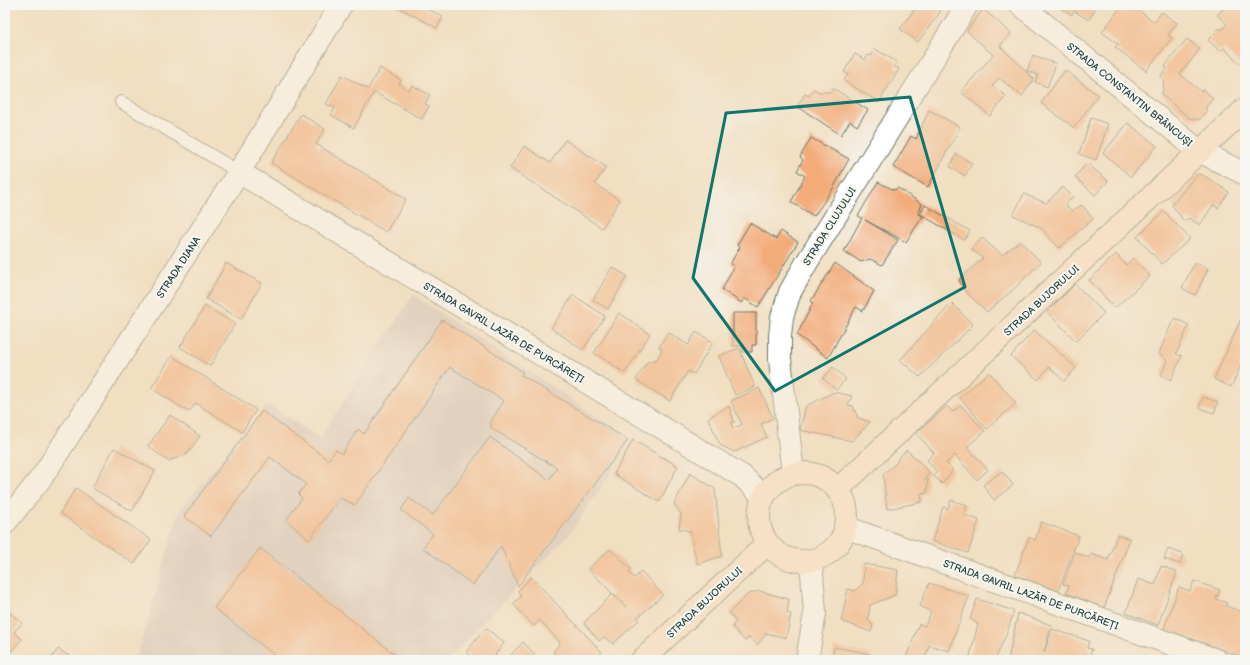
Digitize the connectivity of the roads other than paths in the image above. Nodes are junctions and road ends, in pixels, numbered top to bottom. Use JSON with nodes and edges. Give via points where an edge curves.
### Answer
{"nodes":[{"id":1,"x":341,"y":5,"type":"edge"},
{"id":2,"x":968,"y":5,"type":"edge"},
{"id":3,"x":1021,"y":5,"type":"edge"},
{"id":4,"x":121,"y":102,"type":"dead end"},
{"id":5,"x":1245,"y":109,"type":"edge"},
{"id":6,"x":1199,"y":151,"type":"junction"},
{"id":7,"x":239,"y":172,"type":"junction"},
{"id":8,"x":1245,"y":174,"type":"edge"},
{"id":9,"x":793,"y":474,"type":"junction"},
{"id":10,"x":837,"y":490,"type":"junction"},
{"id":11,"x":764,"y":497,"type":"junction"},
{"id":12,"x":5,"y":523,"type":"edge"},
{"id":13,"x":845,"y":527,"type":"junction"},
{"id":14,"x":767,"y":544,"type":"junction"},
{"id":15,"x":811,"y":561,"type":"junction"},
{"id":16,"x":642,"y":660,"type":"edge"},
{"id":17,"x":807,"y":660,"type":"edge"},
{"id":18,"x":1216,"y":660,"type":"edge"}],
"edges":[{"from":1,"to":7,"type":"street","name":"STRADA DIANA"},
{"from":2,"to":9,"type":"street","name":"STRADA CLUJULUI","via":[[790,292],[782,318],[780,359]]},
{"from":3,"to":6,"type":"street","name":"STRADA CONSTANTIN BRÂNCUȘI"},
{"from":4,"to":7,"type":"lane"},
{"from":5,"to":6,"type":"street","name":"STRADA BUJORULUI"},
{"from":6,"to":8,"type":"street","name":"STRADA CONSTANTIN BRÂNCUȘI"},
{"from":6,"to":10,"type":"street","name":"STRADA BUJORULUI"},
{"from":7,"to":11,"type":"street","name":"STRADA GAVRIL LAZĂR DE PURCĂREȚI","via":[[742,476]]},
{"from":7,"to":12,"type":"street","name":"STRADA DIANA","via":[[42,477]]},
{"from":9,"to":10,"type":"street","via":[[817,476]]},
{"from":9,"to":11,"type":"street","via":[[781,479]]},
{"from":10,"to":13,"type":"street","via":[[844,502]]},
{"from":11,"to":14,"type":"street","via":[[759,508],[759,521],[761,533]]},
{"from":13,"to":15,"type":"street","via":[[841,539],[833,549]]},
{"from":13,"to":18,"type":"street","name":"STRADA GAVRIL LAZĂR DE PURCĂREȚI"},
{"from":14,"to":15,"type":"street","via":[[787,559]]},
{"from":14,"to":16,"type":"street","name":"STRADA BUJORULUI"},
{"from":15,"to":17,"type":"street","via":[[815,613]]}]}
